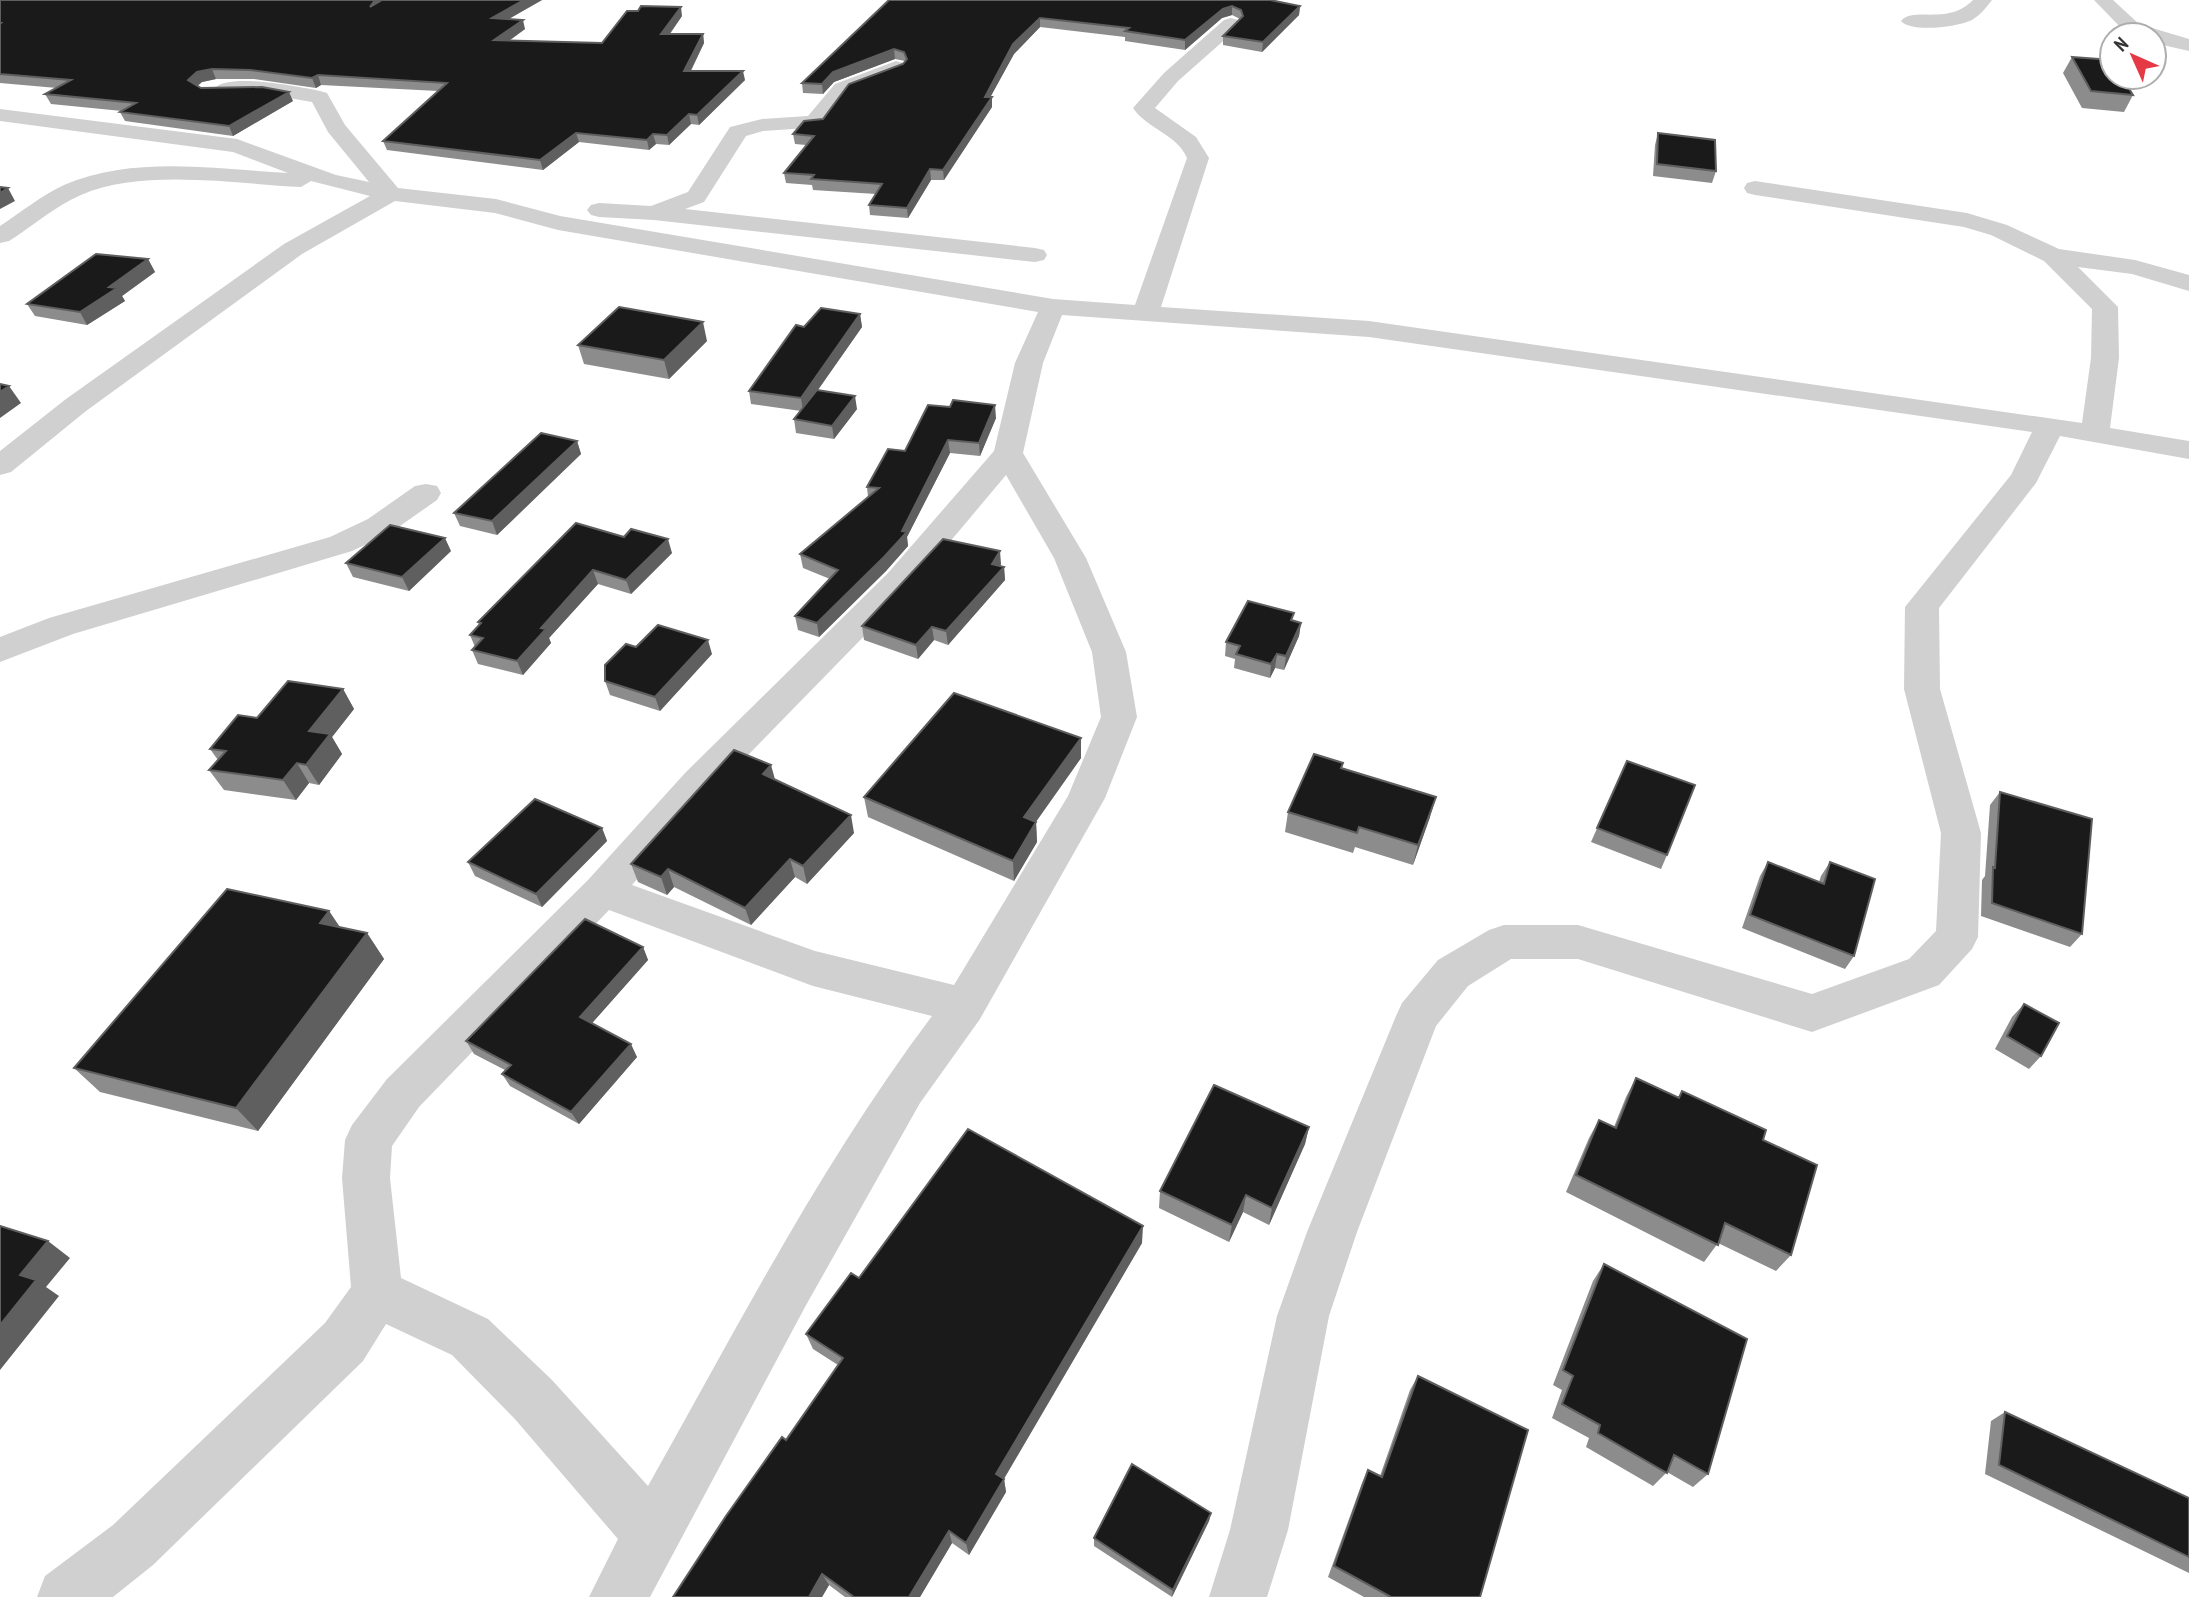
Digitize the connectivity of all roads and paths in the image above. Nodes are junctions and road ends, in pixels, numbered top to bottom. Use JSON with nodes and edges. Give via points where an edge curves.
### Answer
{"nodes":[{"id":1,"x":1983,"y":0,"type":"edge"},
{"id":2,"x":2103,"y":0,"type":"edge"},
{"id":3,"x":1910,"y":21,"type":"dead end"},
{"id":4,"x":2125,"y":21,"type":"edge"},
{"id":5,"x":1231,"y":23,"type":"edge"},
{"id":6,"x":2168,"y":40,"type":"edge"},
{"id":7,"x":2189,"y":45,"type":"edge"},
{"id":8,"x":896,"y":67,"type":"edge"},
{"id":9,"x":205,"y":89,"type":"edge"},
{"id":10,"x":0,"y":115,"type":"edge"},
{"id":11,"x":329,"y":180,"type":"junction"},
{"id":12,"x":1755,"y":188,"type":"dead end"},
{"id":13,"x":391,"y":194,"type":"junction"},
{"id":14,"x":496,"y":206,"type":"junction"},
{"id":15,"x":654,"y":213,"type":"junction"},
{"id":16,"x":0,"y":236,"type":"edge"},
{"id":17,"x":1035,"y":255,"type":"dead end"},
{"id":18,"x":2053,"y":256,"type":"junction"},
{"id":19,"x":2189,"y":283,"type":"edge"},
{"id":20,"x":1054,"y":307,"type":"junction"},
{"id":21,"x":1146,"y":312,"type":"junction"},
{"id":22,"x":2050,"y":426,"type":"junction"},
{"id":23,"x":2095,"y":434,"type":"junction"},
{"id":24,"x":2189,"y":450,"type":"edge"},
{"id":25,"x":1008,"y":453,"type":"junction"},
{"id":26,"x":0,"y":466,"type":"edge"},
{"id":27,"x":426,"y":493,"type":"dead end"},
{"id":28,"x":0,"y":650,"type":"edge"},
{"id":29,"x":602,"y":891,"type":"junction"},
{"id":30,"x":965,"y":1006,"type":"junction"},
{"id":31,"x":377,"y":1293,"type":"junction"},
{"id":32,"x":653,"y":1535,"type":"junction"},
{"id":33,"x":66,"y":1597,"type":"edge"},
{"id":34,"x":618,"y":1597,"type":"edge"},
{"id":35,"x":1238,"y":1597,"type":"edge"}],
"edges":[{"from":1,"to":3,"type":"street","via":[[1960,20]]},
{"from":2,"to":4,"type":"street"},
{"from":5,"to":21,"type":"street","via":[[1143,108],[1184,137],[1198,158]]},
{"from":6,"to":7,"type":"street"},
{"from":8,"to":15,"type":"street","via":[[842,89],[814,122],[762,125],[738,132],[696,197]]},
{"from":9,"to":13,"type":"street","via":[[266,88],[320,97],[336,127]]},
{"from":10,"to":11,"type":"street","via":[[237,146]]},
{"from":11,"to":13,"type":"street"},
{"from":11,"to":16,"type":"street","via":[[142,176],[103,180],[59,198]]},
{"from":12,"to":18,"type":"street","via":[[1967,220]]},
{"from":13,"to":14,"type":"street"},
{"from":13,"to":26,"type":"street","via":[[293,249],[76,405]]},
{"from":14,"to":15,"type":"street"},
{"from":14,"to":20,"type":"street","via":[[558,223]]},
{"from":15,"to":17,"type":"street"},
{"from":18,"to":19,"type":"street","via":[[2135,267]]},
{"from":18,"to":23,"type":"street","via":[[2105,307],[2105,358]]},
{"from":20,"to":21,"type":"street"},
{"from":20,"to":25,"type":"street","via":[[1029,363]]},
{"from":21,"to":22,"type":"street","via":[[1369,329]]},
{"from":22,"to":23,"type":"street"},
{"from":22,"to":35,"type":"street","via":[[2025,477],[1922,607],[1922,689],[1961,833],[1957,937],[1924,972],[1812,1013],[1578,942],[1504,942],[1453,972],[1418,1016],[1303,1316],[1259,1530]]},
{"from":23,"to":24,"type":"street"},
{"from":25,"to":29,"type":"street","via":[[900,580],[735,745]]},
{"from":25,"to":30,"type":"street","via":[[1070,558],[1109,652],[1119,717],[1086,799]]},
{"from":27,"to":28,"type":"street","via":[[379,526],[341,544],[61,626]]},
{"from":29,"to":30,"type":"street","via":[[813,968]]},
{"from":29,"to":31,"type":"street","via":[[403,1093],[369,1140],[366,1178]]},
{"from":30,"to":32,"type":"street","via":[[904,1088],[787,1289]]},
{"from":31,"to":32,"type":"street","via":[[470,1337],[533,1399]]},
{"from":31,"to":33,"type":"street","via":[[344,1342],[133,1545]]},
{"from":32,"to":34,"type":"street"}]}
